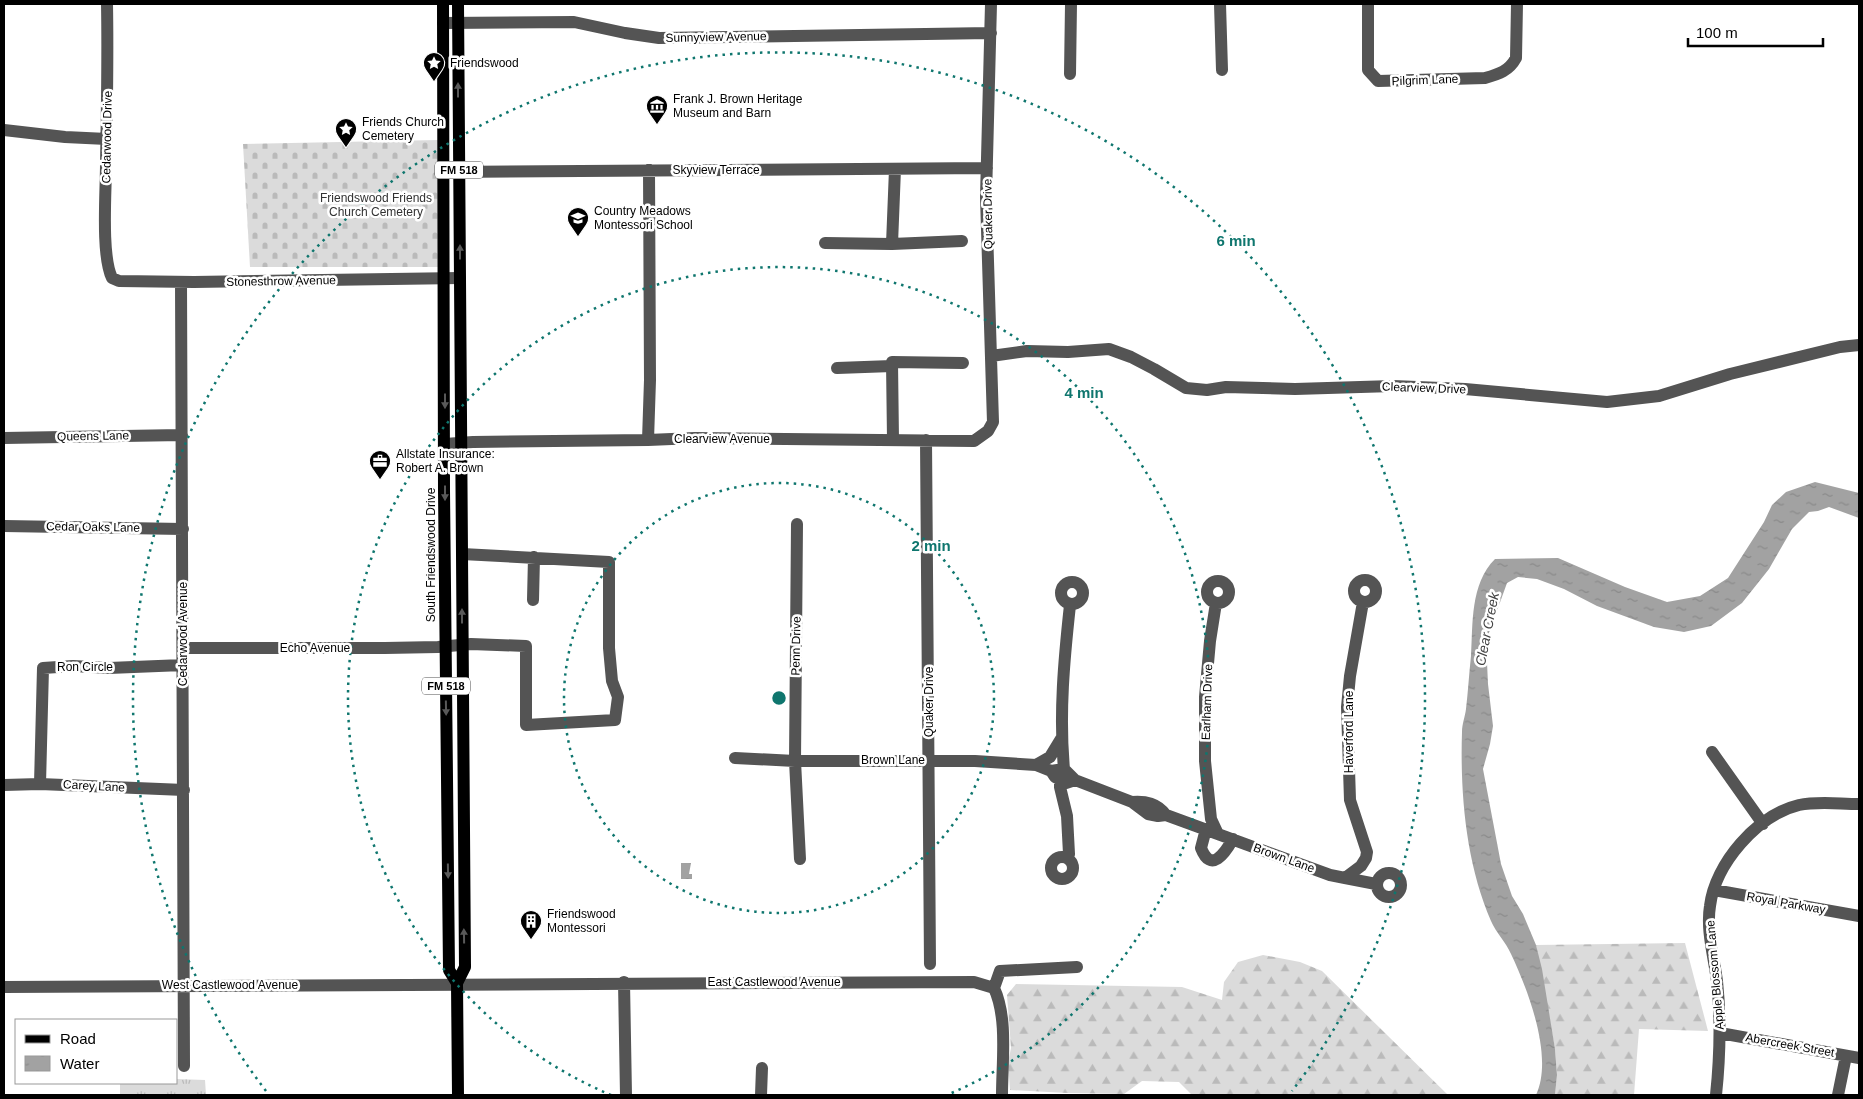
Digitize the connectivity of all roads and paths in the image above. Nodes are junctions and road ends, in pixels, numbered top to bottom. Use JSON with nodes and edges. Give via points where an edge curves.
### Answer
{"nodes":[{"id":1,"x":107,"y":4,"type":"edge"},
{"id":2,"x":443,"y":4,"type":"edge"},
{"id":3,"x":458,"y":4,"type":"edge"},
{"id":4,"x":991,"y":4,"type":"edge"},
{"id":5,"x":1071,"y":4,"type":"edge"},
{"id":6,"x":1220,"y":4,"type":"edge"},
{"id":7,"x":1368,"y":4,"type":"edge"},
{"id":8,"x":1517,"y":4,"type":"edge"},
{"id":9,"x":443,"y":23,"type":"junction"},
{"id":10,"x":458,"y":23,"type":"junction"},
{"id":11,"x":991,"y":33,"type":"junction"},
{"id":12,"x":1222,"y":70,"type":"dead end"},
{"id":13,"x":1070,"y":74,"type":"dead end"},
{"id":14,"x":4,"y":130,"type":"edge"},
{"id":15,"x":107,"y":139,"type":"junction"},
{"id":16,"x":987,"y":168,"type":"junction"},
{"id":17,"x":895,"y":169,"type":"junction"},
{"id":18,"x":649,"y":170,"type":"junction"},
{"id":19,"x":444,"y":172,"type":"junction"},
{"id":20,"x":459,"y":172,"type":"junction"},
{"id":21,"x":962,"y":240,"type":"dead end"},
{"id":22,"x":825,"y":243,"type":"dead end"},
{"id":23,"x":892,"y":244,"type":"junction"},
{"id":24,"x":108,"y":270,"type":"joint"},
{"id":25,"x":445,"y":278,"type":"junction"},
{"id":26,"x":460,"y":278,"type":"junction"},
{"id":27,"x":181,"y":282,"type":"junction"},
{"id":28,"x":445,"y":304,"type":"junction"},
{"id":29,"x":460,"y":305,"type":"junction"},
{"id":30,"x":1859,"y":345,"type":"edge"},
{"id":31,"x":991,"y":356,"type":"junction"},
{"id":32,"x":963,"y":363,"type":"dead end"},
{"id":33,"x":892,"y":366,"type":"junction"},
{"id":34,"x":837,"y":368,"type":"dead end"},
{"id":35,"x":992,"y":423,"type":"joint"},
{"id":36,"x":182,"y":435,"type":"junction"},
{"id":37,"x":4,"y":438,"type":"edge"},
{"id":38,"x":648,"y":440,"type":"junction"},
{"id":39,"x":893,"y":440,"type":"junction"},
{"id":40,"x":926,"y":440,"type":"junction"},
{"id":41,"x":461,"y":443,"type":"junction"},
{"id":42,"x":446,"y":444,"type":"junction"},
{"id":43,"x":797,"y":524,"type":"dead end"},
{"id":44,"x":4,"y":526,"type":"edge"},
{"id":45,"x":183,"y":529,"type":"junction"},
{"id":46,"x":462,"y":554,"type":"junction"},
{"id":47,"x":534,"y":557,"type":"junction"},
{"id":48,"x":532,"y":600,"type":"dead end"},
{"id":49,"x":1363,"y":602,"type":"dead end"},
{"id":50,"x":1216,"y":603,"type":"dead end"},
{"id":51,"x":1070,"y":605,"type":"dead end"},
{"id":52,"x":462,"y":645,"type":"junction"},
{"id":53,"x":446,"y":646,"type":"junction"},
{"id":54,"x":183,"y":648,"type":"junction"},
{"id":55,"x":184,"y":665,"type":"junction"},
{"id":56,"x":1061,"y":739,"type":"junction"},
{"id":57,"x":1712,"y":752,"type":"dead end"},
{"id":58,"x":735,"y":758,"type":"dead end"},
{"id":59,"x":795,"y":760,"type":"junction"},
{"id":60,"x":929,"y":760,"type":"junction"},
{"id":61,"x":1036,"y":765,"type":"junction"},
{"id":62,"x":1062,"y":775,"type":"junction"},
{"id":63,"x":40,"y":784,"type":"junction"},
{"id":64,"x":4,"y":785,"type":"edge"},
{"id":65,"x":184,"y":790,"type":"junction"},
{"id":66,"x":1209,"y":802,"type":"junction"},
{"id":67,"x":1859,"y":804,"type":"edge"},
{"id":68,"x":1190,"y":823,"type":"junction"},
{"id":69,"x":1763,"y":824,"type":"junction"},
{"id":70,"x":1212,"y":832,"type":"junction"},
{"id":71,"x":1233,"y":839,"type":"junction"},
{"id":72,"x":1068,"y":858,"type":"dead end"},
{"id":73,"x":800,"y":859,"type":"dead end"},
{"id":74,"x":1362,"y":865,"type":"junction"},
{"id":75,"x":1345,"y":878,"type":"junction"},
{"id":76,"x":1378,"y":880,"type":"joint"},
{"id":77,"x":1714,"y":890,"type":"junction"},
{"id":78,"x":1859,"y":916,"type":"edge"},
{"id":79,"x":930,"y":964,"type":"dead end"},
{"id":80,"x":1078,"y":967,"type":"dead end"},
{"id":81,"x":624,"y":982,"type":"junction"},
{"id":82,"x":457,"y":984,"type":"junction"},
{"id":83,"x":184,"y":986,"type":"junction"},
{"id":84,"x":4,"y":987,"type":"edge"},
{"id":85,"x":994,"y":988,"type":"junction"},
{"id":86,"x":1720,"y":1033,"type":"junction"},
{"id":87,"x":1853,"y":1057,"type":"edge"},
{"id":88,"x":184,"y":1066,"type":"dead end"},
{"id":89,"x":762,"y":1068,"type":"dead end"},
{"id":90,"x":458,"y":1095,"type":"edge"},
{"id":91,"x":626,"y":1095,"type":"edge"},
{"id":92,"x":761,"y":1095,"type":"edge"},
{"id":93,"x":1002,"y":1095,"type":"edge"},
{"id":94,"x":1716,"y":1095,"type":"edge"},
{"id":95,"x":1838,"y":1095,"type":"edge"}],
"edges":[{"from":1,"to":15,"type":"street","name":"Cedarwood Drive"},
{"from":2,"to":9,"type":"main road","name":"South Friendswood Drive","number":"FM 518"},
{"from":3,"to":10,"type":"main road","name":"South Friendswood Drive","number":"FM 518"},
{"from":4,"to":11,"type":"street","name":"Quaker Drive"},
{"from":5,"to":13,"type":"street"},
{"from":6,"to":12,"type":"street"},
{"from":7,"to":8,"type":"street","name":"Pilgrim Lane","via":[[1368,70],[1378,82],[1485,78],[1501,74],[1516,59]]},
{"from":9,"to":10,"type":"street","name":"Sunnyview Avenue"},
{"from":9,"to":19,"type":"main road","name":"South Friendswood Drive","number":"FM 518"},
{"from":10,"to":11,"type":"street","name":"Sunnyview Avenue","via":[[574,22],[659,38]]},
{"from":20,"to":10,"type":"main road","name":"South Friendswood Drive","number":"FM 518","one_way":true},
{"from":11,"to":16,"type":"street","name":"Quaker Drive"},
{"from":14,"to":15,"type":"street"},
{"from":15,"to":24,"type":"street","name":"Cedarwood Drive","via":[[105,222]]},
{"from":16,"to":17,"type":"street","name":"Skyview Terrace"},
{"from":16,"to":31,"type":"street","name":"Quaker Drive"},
{"from":17,"to":18,"type":"street","name":"Skyview Terrace"},
{"from":17,"to":23,"type":"street"},
{"from":18,"to":20,"type":"street","name":"Skyview Terrace"},
{"from":18,"to":38,"type":"street"},
{"from":19,"to":20,"type":"street","name":"Skyview Terrace"},
{"from":19,"to":25,"type":"main road","name":"South Friendswood Drive","number":"FM 518"},
{"from":26,"to":20,"type":"main road","name":"South Friendswood Drive","number":"FM 518","one_way":true},
{"from":21,"to":23,"type":"street"},
{"from":22,"to":23,"type":"street"},
{"from":24,"to":27,"type":"street","name":"Stonesthrow Avenue","via":[[112,278],[119,281]]},
{"from":25,"to":26,"type":"street","name":"Stonesthrow Avenue"},
{"from":25,"to":27,"type":"street","name":"Stonesthrow Avenue"},
{"from":25,"to":28,"type":"main road","name":"South Friendswood Drive","number":"FM 518"},
{"from":26,"to":29,"type":"main road","name":"South Friendswood Drive","number":"FM 518"},
{"from":27,"to":36,"type":"street","name":"Cedarwood Avenue"},
{"from":28,"to":29,"type":"main road"},
{"from":28,"to":42,"type":"main road","name":"South Friendswood Drive","number":"FM 518","one_way":true},
{"from":29,"to":41,"type":"main road","name":"South Friendswood Drive","number":"FM 518"},
{"from":30,"to":31,"type":"street","name":"Clearview Drive","via":[[1730,374],[1660,396],[1607,402],[1393,386],[1226,387],[1207,390],[1186,388],[1110,349],[1027,351]]},
{"from":31,"to":35,"type":"street","name":"Quaker Drive"},
{"from":32,"to":33,"type":"street","via":[[892,362]]},
{"from":33,"to":34,"type":"street"},
{"from":33,"to":39,"type":"street"},
{"from":35,"to":40,"type":"street","name":"Clearview Avenue","via":[[988,431],[974,441]]},
{"from":36,"to":37,"type":"street","name":"Queens Lane"},
{"from":36,"to":45,"type":"street","name":"Cedarwood Avenue"},
{"from":38,"to":39,"type":"street","name":"Clearview Avenue"},
{"from":38,"to":41,"type":"street","name":"Clearview Avenue"},
{"from":39,"to":40,"type":"street","name":"Clearview Avenue"},
{"from":40,"to":60,"type":"street","name":"Quaker Drive"},
{"from":41,"to":42,"type":"street","name":"Clearview Avenue"},
{"from":41,"to":46,"type":"main road","name":"South Friendswood Drive","number":"FM 518"},
{"from":42,"to":53,"type":"main road","name":"South Friendswood Drive","number":"FM 518","one_way":true},
{"from":43,"to":59,"type":"street","name":"Penn Drive"},
{"from":44,"to":45,"type":"street","name":"Cedar Oaks Lane"},
{"from":45,"to":54,"type":"street","name":"Cedarwood Avenue"},
{"from":46,"to":47,"type":"street"},
{"from":52,"to":46,"type":"main road","name":"South Friendswood Drive","number":"FM 518","one_way":true},
{"from":47,"to":48,"type":"street"},
{"from":47,"to":52,"type":"street","name":"Echo Avenue","via":[[609,562],[609,648],[612,681],[618,697],[615,720],[526,726],[526,646]]},
{"from":49,"to":74,"type":"street","name":"Haverford Lane","via":[[1348,707],[1350,800],[1367,852]]},
{"from":50,"to":66,"type":"street","name":"Earlham Drive","via":[[1205,697]]},
{"from":51,"to":56,"type":"street","via":[[1063,666]]},
{"from":52,"to":53,"type":"street","name":"Echo Avenue"},
{"from":82,"to":52,"type":"main road","name":"South Friendswood Drive","number":"FM 518","one_way":true,"via":[[464,967]]},
{"from":53,"to":54,"type":"street","name":"Echo Avenue"},
{"from":53,"to":82,"type":"main road","name":"South Friendswood Drive","number":"FM 518","one_way":true,"via":[[449,970]]},
{"from":54,"to":55,"type":"street","name":"Cedarwood Avenue"},
{"from":55,"to":63,"type":"street","name":"Ron Circle","via":[[43,668]]},
{"from":55,"to":65,"type":"street","name":"Cedarwood Avenue"},
{"from":56,"to":61,"type":"street","via":[[1050,757]]},
{"from":56,"to":62,"type":"street"},
{"from":57,"to":69,"type":"street"},
{"from":58,"to":59,"type":"street","name":"Brown Lane"},
{"from":59,"to":60,"type":"street","name":"Brown Lane"},
{"from":59,"to":73,"type":"street","name":"Penn Drive"},
{"from":60,"to":61,"type":"street","name":"Brown Lane"},
{"from":60,"to":79,"type":"street","name":"Quaker Drive"},
{"from":61,"to":62,"type":"street","name":"Brown Lane"},
{"from":62,"to":68,"type":"street","name":"Brown Lane","via":[[1066,783],[1075,780],[1132,802],[1148,814],[1166,815]]},
{"from":62,"to":72,"type":"street","via":[[1060,787],[1066,816]]},
{"from":63,"to":64,"type":"street","name":"Carey Lane"},
{"from":63,"to":65,"type":"street","name":"Carey Lane"},
{"from":65,"to":83,"type":"street","name":"Cedarwood Avenue"},
{"from":66,"to":68,"type":"street","via":[[1201,815]]},
{"from":66,"to":70,"type":"street","name":"Earlham Drive"},
{"from":67,"to":69,"type":"street","name":"Apple Blossom Lane","via":[[1798,805]]},
{"from":68,"to":70,"type":"street","name":"Brown Lane"},
{"from":69,"to":77,"type":"street","name":"Apple Blossom Lane","via":[[1724,865]]},
{"from":70,"to":71,"type":"street","name":"Brown Lane"},
{"from":70,"to":71,"type":"street","via":[[1201,848],[1210,859],[1221,858]]},
{"from":71,"to":75,"type":"street","name":"Brown Lane"},
{"from":74,"to":75,"type":"street"},
{"from":74,"to":76,"type":"street","name":"Haverford Lane"},
{"from":75,"to":76,"type":"street","name":"Brown Lane"},
{"from":77,"to":78,"type":"street","name":"Royal Parkway"},
{"from":77,"to":86,"type":"street","name":"Apple Blossom Lane","via":[[1709,906],[1710,934]]},
{"from":80,"to":85,"type":"street","via":[[1000,971]]},
{"from":81,"to":82,"type":"street","name":"East Castlewood Avenue"},
{"from":81,"to":85,"type":"street","name":"East Castlewood Avenue","via":[[974,982]]},
{"from":81,"to":91,"type":"street"},
{"from":82,"to":83,"type":"street","name":"West Castlewood Avenue"},
{"from":82,"to":90,"type":"main road","name":"South Friendswood Drive","number":"FM 518"},
{"from":83,"to":84,"type":"street","name":"West Castlewood Avenue"},
{"from":83,"to":88,"type":"street","name":"Cedarwood Avenue"},
{"from":85,"to":93,"type":"street","via":[[1002,1022]]},
{"from":86,"to":87,"type":"street","name":"Abercreek Street"},
{"from":86,"to":94,"type":"street","name":"Apple Blossom Lane"},
{"from":87,"to":95,"type":"street"},
{"from":89,"to":92,"type":"street"}]}
